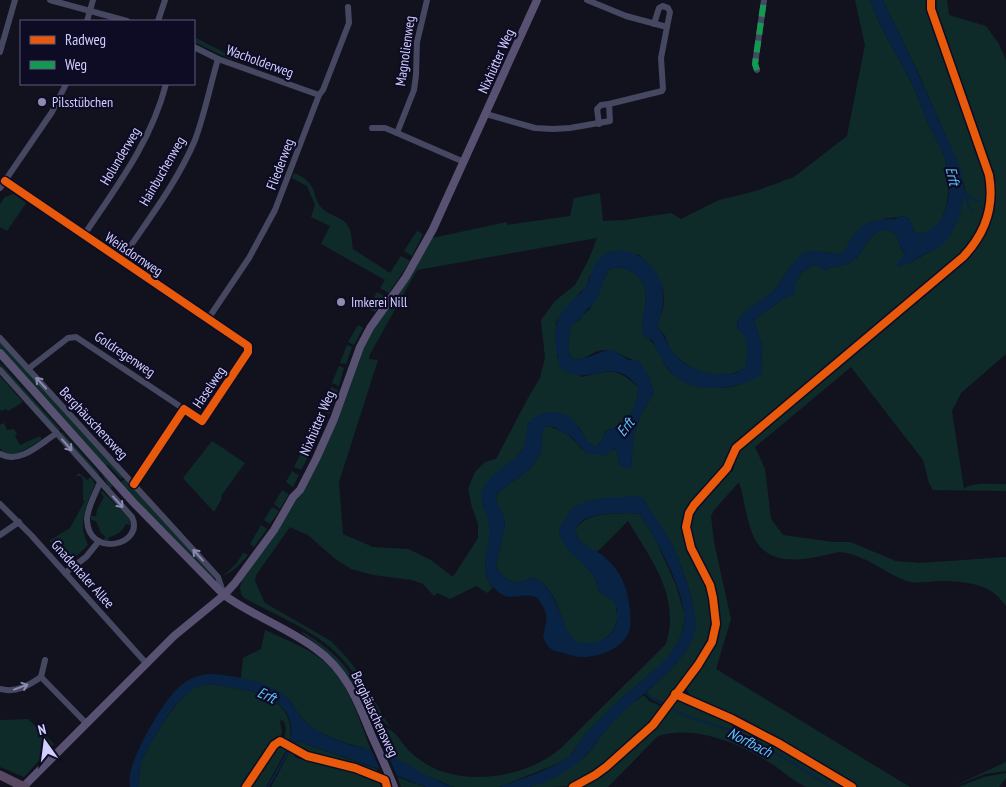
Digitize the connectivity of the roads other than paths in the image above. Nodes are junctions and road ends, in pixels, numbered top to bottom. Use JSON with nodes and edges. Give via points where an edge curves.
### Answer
{"nodes":[{"id":1,"x":15,"y":0,"type":"edge"},
{"id":2,"x":50,"y":0,"type":"edge"},
{"id":3,"x":93,"y":0,"type":"edge"},
{"id":4,"x":165,"y":0,"type":"edge"},
{"id":5,"x":427,"y":0,"type":"edge"},
{"id":6,"x":537,"y":0,"type":"edge"},
{"id":7,"x":587,"y":0,"type":"edge"},
{"id":8,"x":764,"y":0,"type":"edge"},
{"id":9,"x":348,"y":7,"type":"dead end"},
{"id":10,"x":90,"y":11,"type":"junction"},
{"id":11,"x":87,"y":20,"type":"edge"},
{"id":12,"x":123,"y":20,"type":"edge"},
{"id":13,"x":158,"y":20,"type":"edge"},
{"id":14,"x":654,"y":24,"type":"junction"},
{"id":15,"x":667,"y":28,"type":"junction"},
{"id":16,"x":195,"y":48,"type":"edge"},
{"id":17,"x":0,"y":52,"type":"edge"},
{"id":18,"x":218,"y":59,"type":"junction"},
{"id":19,"x":757,"y":70,"type":"dead end"},
{"id":20,"x":66,"y":85,"type":"edge"},
{"id":21,"x":166,"y":85,"type":"edge"},
{"id":22,"x":319,"y":95,"type":"junction"},
{"id":23,"x":609,"y":104,"type":"junction"},
{"id":24,"x":486,"y":114,"type":"junction"},
{"id":25,"x":599,"y":124,"type":"junction"},
{"id":26,"x":372,"y":128,"type":"dead end"},
{"id":27,"x":396,"y":133,"type":"junction"},
{"id":28,"x":464,"y":162,"type":"junction"},
{"id":29,"x":5,"y":181,"type":"junction"},
{"id":30,"x":0,"y":188,"type":"edge"},
{"id":31,"x":84,"y":235,"type":"junction"},
{"id":32,"x":121,"y":260,"type":"junction"},
{"id":33,"x":208,"y":318,"type":"junction"},
{"id":34,"x":0,"y":338,"type":"edge"},
{"id":35,"x":249,"y":348,"type":"joint"},
{"id":36,"x":0,"y":353,"type":"edge"},
{"id":37,"x":28,"y":369,"type":"junction"},
{"id":38,"x":0,"y":370,"type":"edge"},
{"id":39,"x":184,"y":409,"type":"junction"},
{"id":40,"x":57,"y":433,"type":"junction"},
{"id":41,"x":0,"y":454,"type":"edge"},
{"id":42,"x":100,"y":482,"type":"junction"},
{"id":43,"x":134,"y":484,"type":"junction"},
{"id":44,"x":0,"y":504,"type":"edge"},
{"id":45,"x":19,"y":522,"type":"junction"},
{"id":46,"x":0,"y":535,"type":"edge"},
{"id":47,"x":99,"y":541,"type":"junction"},
{"id":48,"x":65,"y":573,"type":"junction"},
{"id":49,"x":224,"y":595,"type":"junction"},
{"id":50,"x":45,"y":660,"type":"dead end"},
{"id":51,"x":146,"y":663,"type":"junction"},
{"id":52,"x":41,"y":677,"type":"junction"},
{"id":53,"x":0,"y":689,"type":"edge"},
{"id":54,"x":86,"y":723,"type":"junction"},
{"id":55,"x":0,"y":775,"type":"edge"},
{"id":56,"x":21,"y":786,"type":"edge"},
{"id":57,"x":394,"y":787,"type":"edge"}],
"edges":[{"from":1,"to":17,"type":"street"},
{"from":2,"to":10,"type":"street"},
{"from":3,"to":10,"type":"street"},
{"from":4,"to":13,"type":"street"},
{"from":5,"to":27,"type":"street","name":"Magnolienweg","via":[[417,42],[414,90]]},
{"from":6,"to":24,"type":"main road","name":"Nixhütter Weg"},
{"from":7,"to":14,"type":"street"},
{"from":8,"to":19,"type":"street","via":[[755,64]]},
{"from":9,"to":22,"type":"street","name":"Fliederweg","via":[[349,23]]},
{"from":10,"to":11,"type":"street"},
{"from":10,"to":12,"type":"street"},
{"from":14,"to":15,"type":"street"},
{"from":14,"to":15,"type":"street","via":[[658,9],[663,6],[670,11]]},
{"from":15,"to":23,"type":"street","via":[[662,58],[662,92]]},
{"from":16,"to":18,"type":"street","name":"Wacholderweg"},
{"from":18,"to":22,"type":"street","name":"Wacholderweg"},
{"from":18,"to":32,"type":"street","name":"Hainbuchenweg","via":[[202,119],[188,154]]},
{"from":20,"to":29,"type":"street","via":[[52,112]]},
{"from":21,"to":31,"type":"street","name":"Holunderweg","via":[[141,148]]},
{"from":22,"to":33,"type":"street","name":"Fliederweg","via":[[275,210],[249,258]]},
{"from":23,"to":25,"type":"street","via":[[597,109]]},
{"from":23,"to":25,"type":"street","via":[[612,120]]},
{"from":24,"to":25,"type":"street","via":[[535,128]]},
{"from":24,"to":28,"type":"main road","name":"Nixhütter Weg"},
{"from":26,"to":27,"type":"street"},
{"from":27,"to":28,"type":"street"},
{"from":28,"to":49,"type":"main road","name":"Nixhütter Weg","via":[[406,278],[360,347],[334,418],[300,490],[260,550]]},
{"from":29,"to":30,"type":"street"},
{"from":29,"to":31,"type":"street","name":"Weißdornweg"},
{"from":31,"to":32,"type":"street","name":"Weißdornweg"},
{"from":32,"to":33,"type":"street","name":"Weißdornweg"},
{"from":33,"to":35,"type":"street","name":"Weißdornweg"},
{"from":34,"to":37,"type":"street","name":"Berghäuschensweg"},
{"from":35,"to":39,"type":"street","name":"Haselweg","via":[[202,421]]},
{"from":36,"to":49,"type":"main road","name":"Berghäuschensweg","via":[[117,485]]},
{"from":37,"to":39,"type":"street","name":"Goldregenweg","via":[[68,338],[76,337]]},
{"from":43,"to":37,"type":"street","name":"Berghäuschensweg","one_way":true},
{"from":38,"to":40,"type":"street"},
{"from":39,"to":43,"type":"street","name":"Haselweg"},
{"from":40,"to":41,"type":"street","via":[[20,457]]},
{"from":40,"to":42,"type":"street","one_way":true},
{"from":42,"to":47,"type":"street","via":[[87,519],[91,533]]},
{"from":42,"to":47,"type":"street","one_way":true,"via":[[132,517],[134,524],[132,532],[124,540],[111,544]]},
{"from":49,"to":43,"type":"street","name":"Berghäuschensweg","one_way":true,"via":[[218,577]]},
{"from":44,"to":45,"type":"street","name":"Gnadentaler Allee"},
{"from":45,"to":46,"type":"street"},
{"from":45,"to":48,"type":"street","name":"Gnadentaler Allee"},
{"from":47,"to":48,"type":"street","via":[[86,557]]},
{"from":48,"to":51,"type":"street","name":"Gnadentaler Allee"},
{"from":49,"to":51,"type":"main road","name":"Nixhütter Weg"},
{"from":49,"to":57,"type":"main road","name":"Berghäuschensweg","via":[[330,660],[349,683]]},
{"from":50,"to":52,"type":"street"},
{"from":51,"to":54,"type":"main road","name":"Nixhütter Weg"},
{"from":53,"to":52,"type":"street","one_way":true,"via":[[22,688]]},
{"from":52,"to":54,"type":"street"},
{"from":54,"to":56,"type":"main road","name":"Nixhütter Weg"},
{"from":55,"to":56,"type":"highway"}]}
